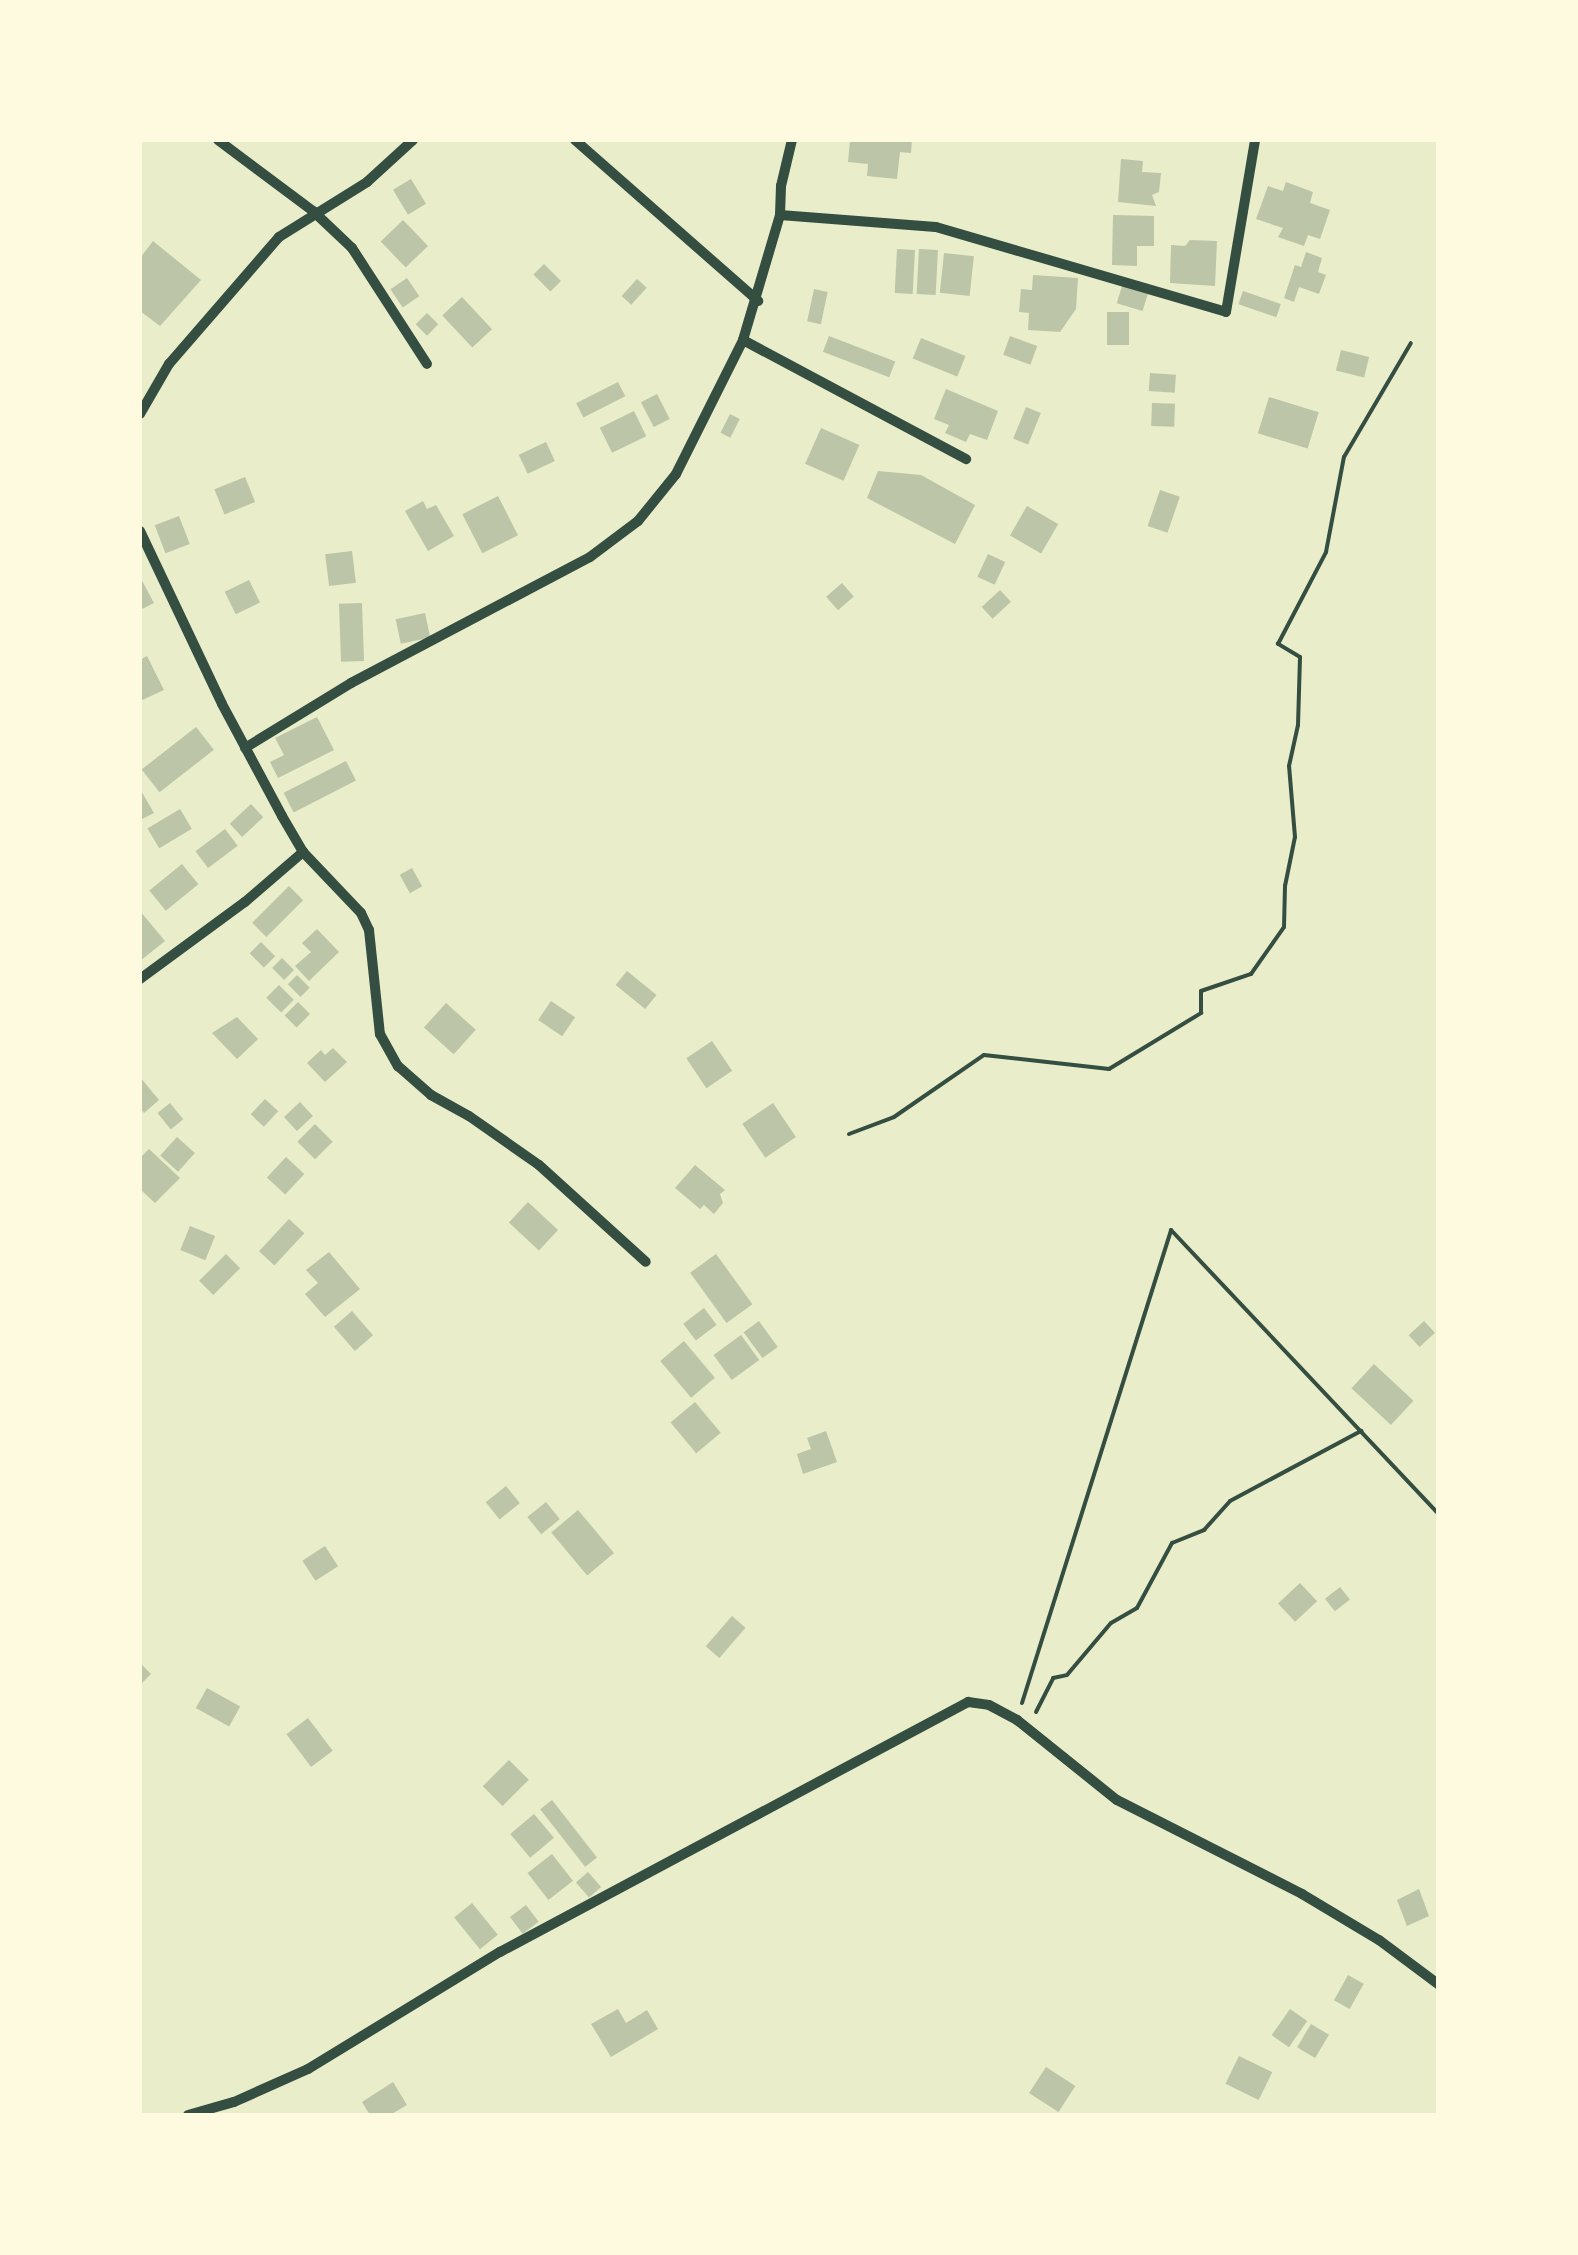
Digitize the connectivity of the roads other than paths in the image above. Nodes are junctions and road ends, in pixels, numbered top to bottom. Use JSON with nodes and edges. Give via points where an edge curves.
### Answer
{"nodes":[{"id":1,"x":218,"y":140,"type":"edge"},
{"id":2,"x":413,"y":140,"type":"edge"},
{"id":3,"x":575,"y":140,"type":"edge"},
{"id":4,"x":792,"y":140,"type":"edge"},
{"id":5,"x":1254,"y":140,"type":"edge"},
{"id":6,"x":314,"y":211,"type":"junction"},
{"id":7,"x":780,"y":215,"type":"junction"},
{"id":8,"x":758,"y":301,"type":"junction"},
{"id":9,"x":743,"y":340,"type":"junction"},
{"id":10,"x":427,"y":364,"type":"dead end"},
{"id":11,"x":140,"y":414,"type":"edge"},
{"id":12,"x":966,"y":459,"type":"dead end"},
{"id":13,"x":140,"y":532,"type":"edge"},
{"id":14,"x":245,"y":748,"type":"junction"},
{"id":15,"x":303,"y":852,"type":"junction"},
{"id":16,"x":140,"y":979,"type":"edge"},
{"id":17,"x":646,"y":1262,"type":"dead end"},
{"id":18,"x":1438,"y":1984,"type":"edge"},
{"id":19,"x":188,"y":2115,"type":"edge"}],
"edges":[{"from":1,"to":6,"type":"street"},
{"from":2,"to":6,"type":"street","via":[[367,182]]},
{"from":3,"to":8,"type":"street"},
{"from":4,"to":7,"type":"street"},
{"from":5,"to":7,"type":"street","via":[[1226,312],[936,227]]},
{"from":6,"to":10,"type":"street","via":[[352,248]]},
{"from":6,"to":11,"type":"street","via":[[278,237],[238,281],[169,364]]},
{"from":7,"to":8,"type":"street"},
{"from":8,"to":9,"type":"street"},
{"from":9,"to":12,"type":"street"},
{"from":9,"to":14,"type":"street","via":[[676,474],[609,546],[351,683]]},
{"from":13,"to":14,"type":"street"},
{"from":14,"to":15,"type":"street"},
{"from":15,"to":16,"type":"street"},
{"from":15,"to":17,"type":"street","via":[[369,930],[380,1034],[398,1066],[539,1165]]},
{"from":18,"to":19,"type":"street","via":[[1302,1894],[1118,1800],[1017,1720],[968,1702],[500,1952],[308,2069]]}]}
